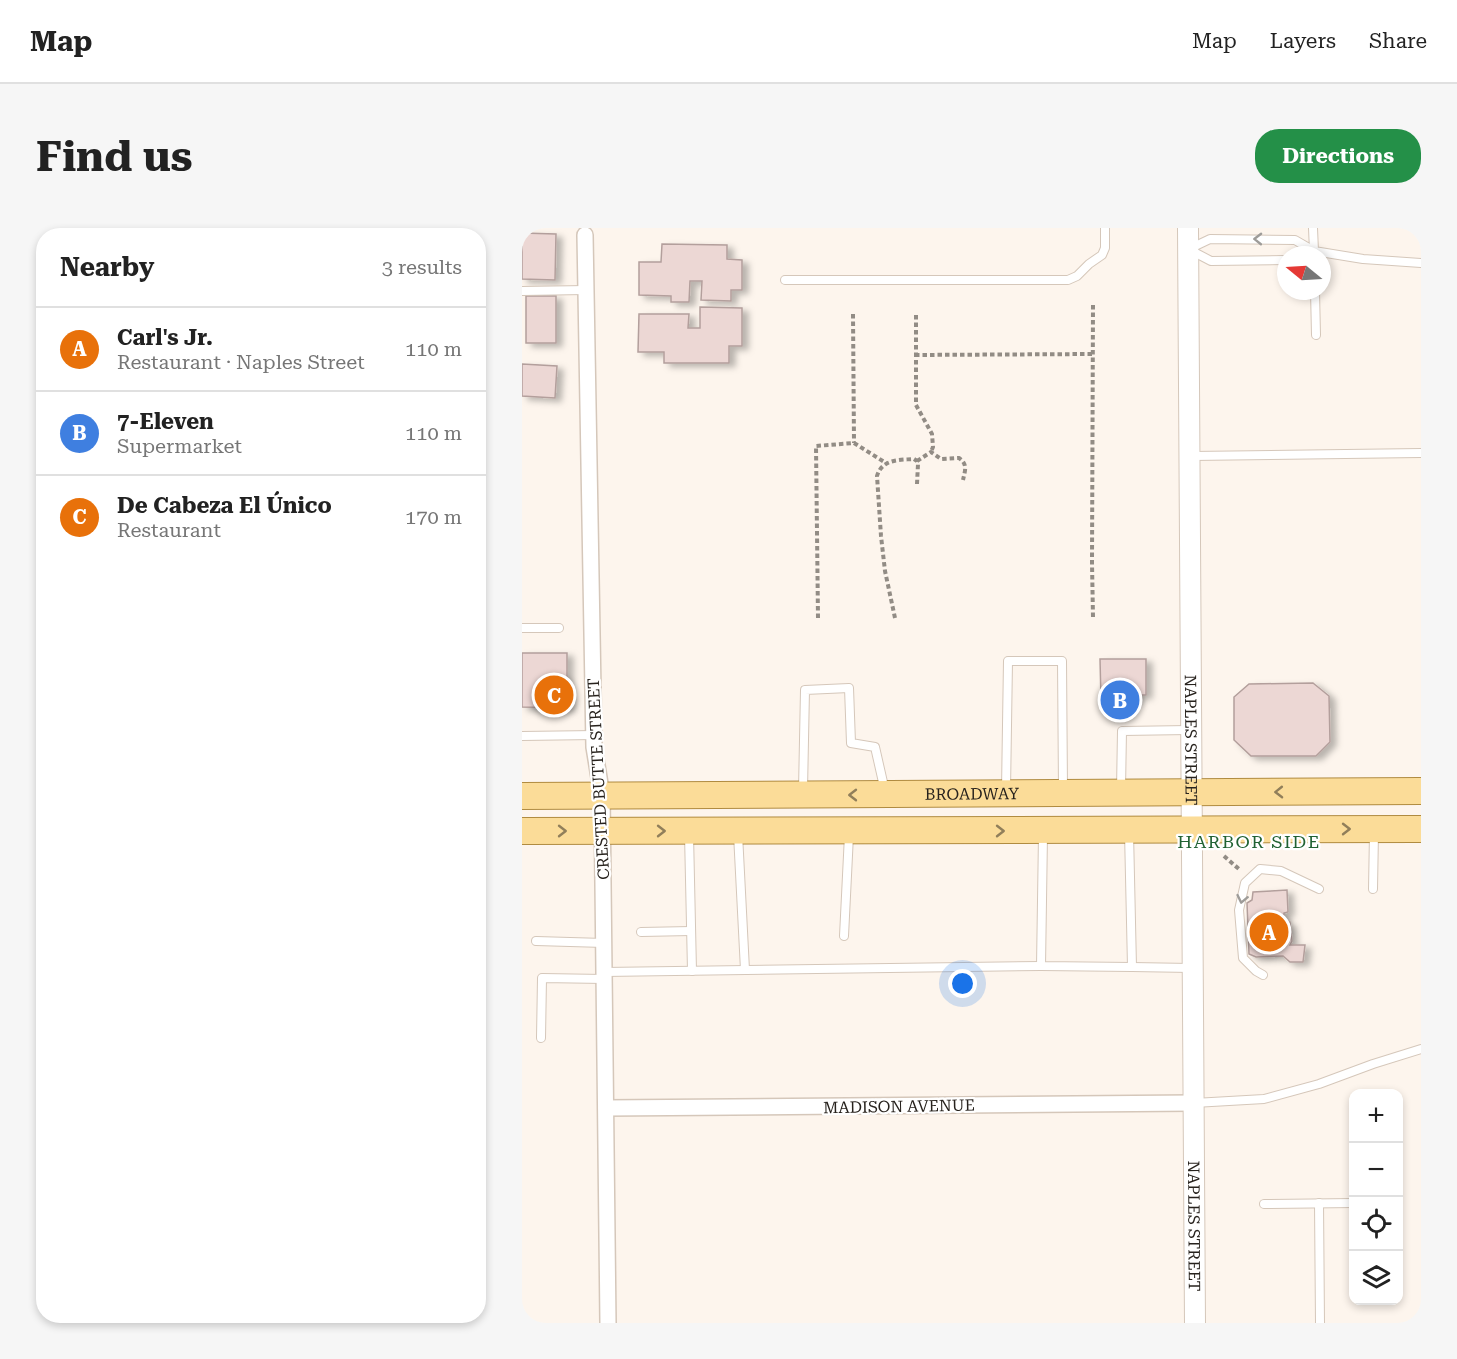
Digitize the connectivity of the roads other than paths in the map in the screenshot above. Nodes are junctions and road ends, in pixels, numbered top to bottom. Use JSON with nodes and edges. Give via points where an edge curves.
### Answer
{"nodes":[{"id":1,"x":1105,"y":228,"type":"edge"},
{"id":2,"x":1188,"y":228,"type":"edge"},
{"id":3,"x":1313,"y":228,"type":"edge"},
{"id":4,"x":585,"y":235,"type":"dead end"},
{"id":5,"x":1304,"y":246,"type":"edge"},
{"id":6,"x":1314,"y":246,"type":"edge"},
{"id":7,"x":1188,"y":249,"type":"junction"},
{"id":8,"x":1331,"y":255,"type":"edge"},
{"id":9,"x":1277,"y":260,"type":"edge"},
{"id":10,"x":1421,"y":263,"type":"edge"},
{"id":11,"x":785,"y":280,"type":"dead end"},
{"id":12,"x":586,"y":290,"type":"junction"},
{"id":13,"x":522,"y":291,"type":"edge"},
{"id":14,"x":1315,"y":300,"type":"edge"},
{"id":15,"x":1316,"y":335,"type":"dead end"},
{"id":16,"x":1421,"y":453,"type":"edge"},
{"id":17,"x":1190,"y":456,"type":"junction"},
{"id":18,"x":522,"y":628,"type":"edge"},
{"id":19,"x":559,"y":628,"type":"dead end"},
{"id":20,"x":1191,"y":730,"type":"junction"},
{"id":21,"x":595,"y":735,"type":"junction"},
{"id":22,"x":522,"y":736,"type":"edge"},
{"id":23,"x":1421,"y":791,"type":"edge"},
{"id":24,"x":1192,"y":793,"type":"junction"},
{"id":25,"x":886,"y":794,"type":"junction"},
{"id":26,"x":1006,"y":794,"type":"junction"},
{"id":27,"x":1064,"y":794,"type":"junction"},
{"id":28,"x":1121,"y":794,"type":"junction"},
{"id":29,"x":803,"y":795,"type":"junction"},
{"id":30,"x":522,"y":796,"type":"edge"},
{"id":31,"x":602,"y":796,"type":"junction"},
{"id":32,"x":1374,"y":829,"type":"junction"},
{"id":33,"x":1421,"y":829,"type":"edge"},
{"id":34,"x":1130,"y":830,"type":"junction"},
{"id":35,"x":1191,"y":830,"type":"junction"},
{"id":36,"x":522,"y":831,"type":"edge"},
{"id":37,"x":603,"y":831,"type":"junction"},
{"id":38,"x":689,"y":831,"type":"junction"},
{"id":39,"x":738,"y":831,"type":"junction"},
{"id":40,"x":849,"y":831,"type":"junction"},
{"id":41,"x":1043,"y":831,"type":"junction"},
{"id":42,"x":1319,"y":889,"type":"dead end"},
{"id":43,"x":1373,"y":889,"type":"dead end"},
{"id":44,"x":692,"y":931,"type":"junction"},
{"id":45,"x":641,"y":932,"type":"dead end"},
{"id":46,"x":844,"y":936,"type":"dead end"},
{"id":47,"x":536,"y":941,"type":"dead end"},
{"id":48,"x":604,"y":943,"type":"junction"},
{"id":49,"x":1041,"y":966,"type":"junction"},
{"id":50,"x":1132,"y":966,"type":"junction"},
{"id":51,"x":1193,"y":968,"type":"junction"},
{"id":52,"x":745,"y":970,"type":"junction"},
{"id":53,"x":692,"y":971,"type":"junction"},
{"id":54,"x":604,"y":975,"type":"junction"},
{"id":55,"x":1263,"y":975,"type":"dead end"},
{"id":56,"x":541,"y":1038,"type":"dead end"},
{"id":57,"x":1421,"y":1049,"type":"edge"},
{"id":58,"x":1192,"y":1103,"type":"junction"},
{"id":59,"x":606,"y":1108,"type":"junction"},
{"id":60,"x":1319,"y":1203,"type":"junction"},
{"id":61,"x":1349,"y":1203,"type":"edge"},
{"id":62,"x":1264,"y":1204,"type":"dead end"},
{"id":63,"x":608,"y":1323,"type":"edge"},
{"id":64,"x":1195,"y":1323,"type":"edge"},
{"id":65,"x":1320,"y":1323,"type":"edge"}],
"edges":[{"from":1,"to":11,"type":"lane","via":[[1102,255],[1068,280]]},
{"from":2,"to":7,"type":"street","name":"NAPLES STREET"},
{"from":3,"to":6,"type":"lane"},
{"from":4,"to":12,"type":"street","name":"CRESTED BUTTE STREET"},
{"from":5,"to":7,"type":"lane","one_way":true,"via":[[1295,240],[1210,238]]},
{"from":7,"to":9,"type":"lane","via":[[1211,261]]},
{"from":7,"to":17,"type":"street","name":"NAPLES STREET"},
{"from":8,"to":10,"type":"lane"},
{"from":12,"to":13,"type":"lane"},
{"from":12,"to":21,"type":"street","name":"CRESTED BUTTE STREET"},
{"from":14,"to":15,"type":"lane"},
{"from":16,"to":17,"type":"lane"},
{"from":17,"to":20,"type":"street","name":"NAPLES STREET"},
{"from":18,"to":19,"type":"lane"},
{"from":20,"to":24,"type":"street","name":"NAPLES STREET"},
{"from":20,"to":28,"type":"lane","via":[[1122,731]]},
{"from":21,"to":22,"type":"lane"},
{"from":21,"to":31,"type":"street","name":"CRESTED BUTTE STREET"},
{"from":23,"to":24,"type":"main road","name":"BROADWAY","one_way":true},
{"from":24,"to":28,"type":"main road","name":"BROADWAY"},
{"from":24,"to":35,"type":"street","name":"NAPLES STREET"},
{"from":25,"to":26,"type":"main road","name":"BROADWAY"},
{"from":25,"to":29,"type":"main road","name":"BROADWAY","one_way":true},
{"from":25,"to":29,"type":"lane","via":[[875,747],[851,742],[849,688],[805,690]]},
{"from":26,"to":27,"type":"main road","name":"BROADWAY"},
{"from":26,"to":27,"type":"lane","via":[[1008,661],[1062,661]]},
{"from":27,"to":28,"type":"main road","name":"BROADWAY"},
{"from":29,"to":31,"type":"main road","name":"BROADWAY"},
{"from":30,"to":31,"type":"main road","name":"BROADWAY"},
{"from":31,"to":37,"type":"street","name":"CRESTED BUTTE STREET"},
{"from":32,"to":33,"type":"main road"},
{"from":35,"to":32,"type":"main road","one_way":true},
{"from":32,"to":43,"type":"lane"},
{"from":34,"to":35,"type":"main road"},
{"from":34,"to":41,"type":"main road"},
{"from":34,"to":50,"type":"lane"},
{"from":35,"to":51,"type":"street","name":"NAPLES STREET"},
{"from":36,"to":37,"type":"main road","one_way":true},
{"from":37,"to":38,"type":"main road","one_way":true},
{"from":37,"to":48,"type":"street","name":"CRESTED BUTTE STREET"},
{"from":38,"to":39,"type":"main road"},
{"from":38,"to":44,"type":"lane"},
{"from":39,"to":40,"type":"main road"},
{"from":39,"to":52,"type":"lane"},
{"from":40,"to":41,"type":"main road","one_way":true},
{"from":40,"to":46,"type":"lane"},
{"from":41,"to":49,"type":"lane"},
{"from":42,"to":55,"type":"lane","one_way":true,"via":[[1281,871],[1260,869],[1245,883],[1239,910],[1243,958]]},
{"from":44,"to":45,"type":"lane"},
{"from":44,"to":53,"type":"lane"},
{"from":47,"to":48,"type":"lane"},
{"from":48,"to":54,"type":"street","name":"CRESTED BUTTE STREET"},
{"from":49,"to":50,"type":"lane"},
{"from":49,"to":52,"type":"lane"},
{"from":50,"to":51,"type":"lane"},
{"from":51,"to":58,"type":"street","name":"NAPLES STREET"},
{"from":52,"to":53,"type":"lane"},
{"from":53,"to":54,"type":"lane"},
{"from":54,"to":56,"type":"lane","via":[[542,978]]},
{"from":54,"to":59,"type":"street","name":"CRESTED BUTTE STREET"},
{"from":57,"to":58,"type":"lane","via":[[1264,1099]]},
{"from":58,"to":59,"type":"street","name":"MADISON AVENUE"},
{"from":58,"to":64,"type":"street","name":"NAPLES STREET"},
{"from":59,"to":63,"type":"street","name":"CRESTED BUTTE STREET"},
{"from":60,"to":61,"type":"lane"},
{"from":60,"to":62,"type":"lane"},
{"from":60,"to":65,"type":"lane"}]}
